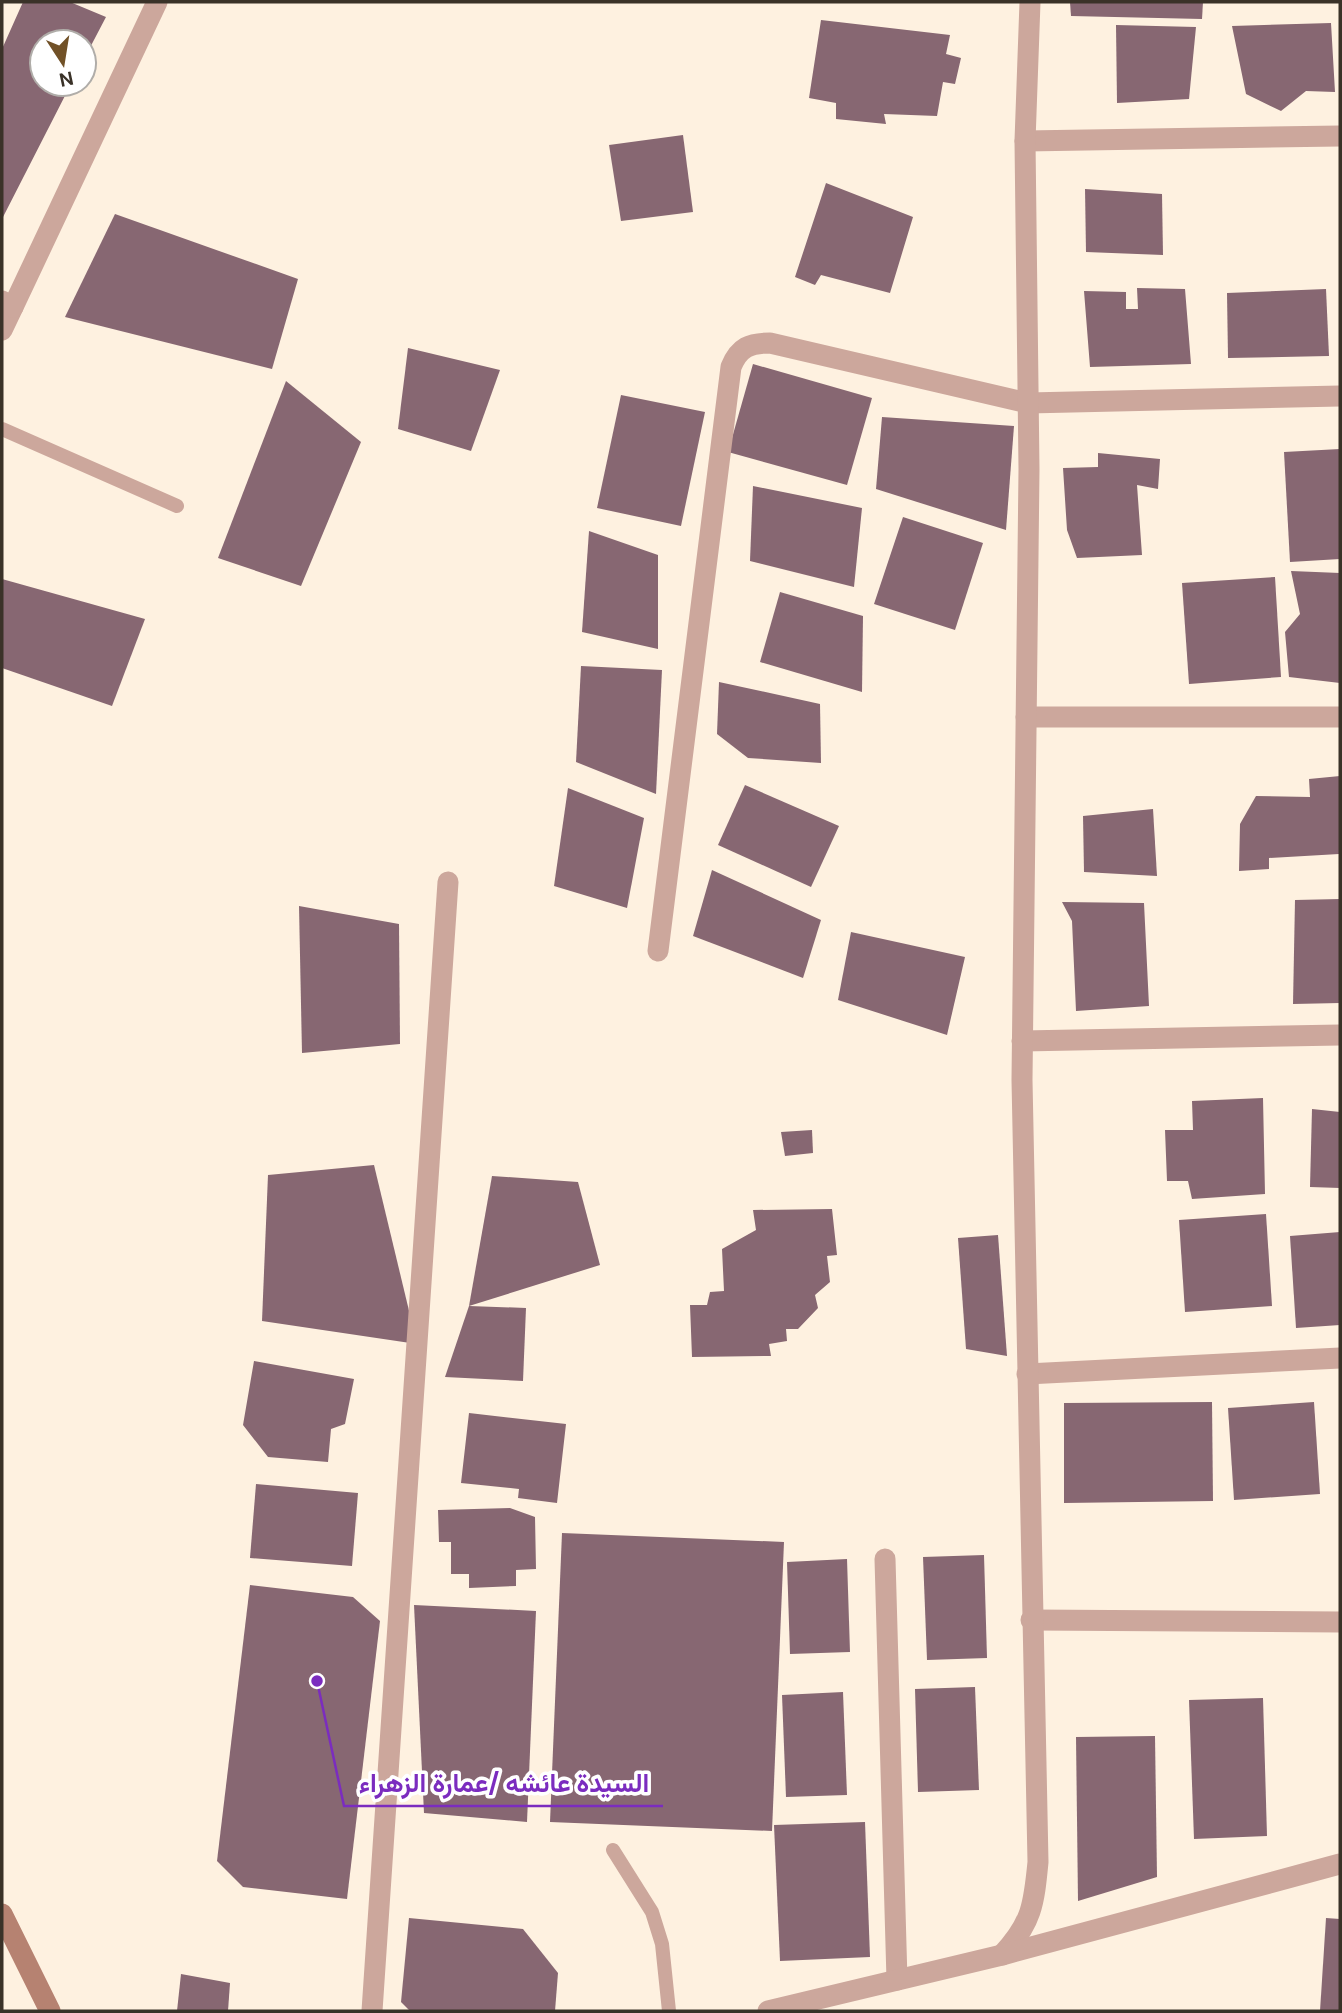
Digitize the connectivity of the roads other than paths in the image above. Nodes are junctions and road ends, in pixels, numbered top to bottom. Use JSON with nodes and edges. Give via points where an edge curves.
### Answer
{"nodes":[{"id":1,"x":157,"y":2,"type":"edge"},
{"id":2,"x":1030,"y":2,"type":"edge"},
{"id":3,"x":1340,"y":136,"type":"edge"},
{"id":4,"x":1025,"y":141,"type":"junction"},
{"id":5,"x":7,"y":304,"type":"edge"},
{"id":6,"x":2,"y":330,"type":"edge"},
{"id":7,"x":1340,"y":397,"type":"edge"},
{"id":8,"x":1028,"y":403,"type":"junction"},
{"id":9,"x":2,"y":429,"type":"edge"},
{"id":10,"x":177,"y":506,"type":"dead end"},
{"id":11,"x":1027,"y":717,"type":"junction"},
{"id":12,"x":1340,"y":717,"type":"edge"},
{"id":13,"x":447,"y":882,"type":"dead end"},
{"id":14,"x":658,"y":951,"type":"dead end"},
{"id":15,"x":1340,"y":1035,"type":"edge"},
{"id":16,"x":1022,"y":1041,"type":"junction"},
{"id":17,"x":1340,"y":1358,"type":"edge"},
{"id":18,"x":1027,"y":1374,"type":"junction"},
{"id":19,"x":885,"y":1559,"type":"dead end"},
{"id":20,"x":1031,"y":1620,"type":"junction"},
{"id":21,"x":1340,"y":1622,"type":"edge"},
{"id":22,"x":614,"y":1850,"type":"dead end"},
{"id":23,"x":1340,"y":1864,"type":"edge"},
{"id":24,"x":2,"y":1914,"type":"edge"},
{"id":25,"x":1002,"y":1955,"type":"junction"},
{"id":26,"x":897,"y":1980,"type":"junction"},
{"id":27,"x":50,"y":2011,"type":"edge"},
{"id":28,"x":372,"y":2011,"type":"edge"},
{"id":29,"x":669,"y":2011,"type":"edge"},
{"id":30,"x":768,"y":2011,"type":"edge"}],
"edges":[{"from":1,"to":5,"type":"street"},
{"from":2,"to":4,"type":"street"},
{"from":3,"to":4,"type":"street"},
{"from":4,"to":8,"type":"street"},
{"from":5,"to":6,"type":"street"},
{"from":7,"to":8,"type":"street"},
{"from":8,"to":11,"type":"street"},
{"from":8,"to":14,"type":"street","via":[[770,343],[756,343],[736,354]]},
{"from":9,"to":10,"type":"lane"},
{"from":11,"to":12,"type":"street"},
{"from":11,"to":16,"type":"street"},
{"from":13,"to":28,"type":"street"},
{"from":15,"to":16,"type":"street"},
{"from":16,"to":18,"type":"street"},
{"from":17,"to":18,"type":"street"},
{"from":18,"to":20,"type":"street"},
{"from":19,"to":26,"type":"street"},
{"from":20,"to":21,"type":"street"},
{"from":20,"to":25,"type":"street","via":[[1038,1862],[1034,1906],[1023,1933]]},
{"from":22,"to":29,"type":"lane","via":[[652,1912],[662,1944]]},
{"from":23,"to":25,"type":"street"},
{"from":24,"to":27,"type":"main road"},
{"from":25,"to":26,"type":"street"},
{"from":26,"to":30,"type":"street"}]}
